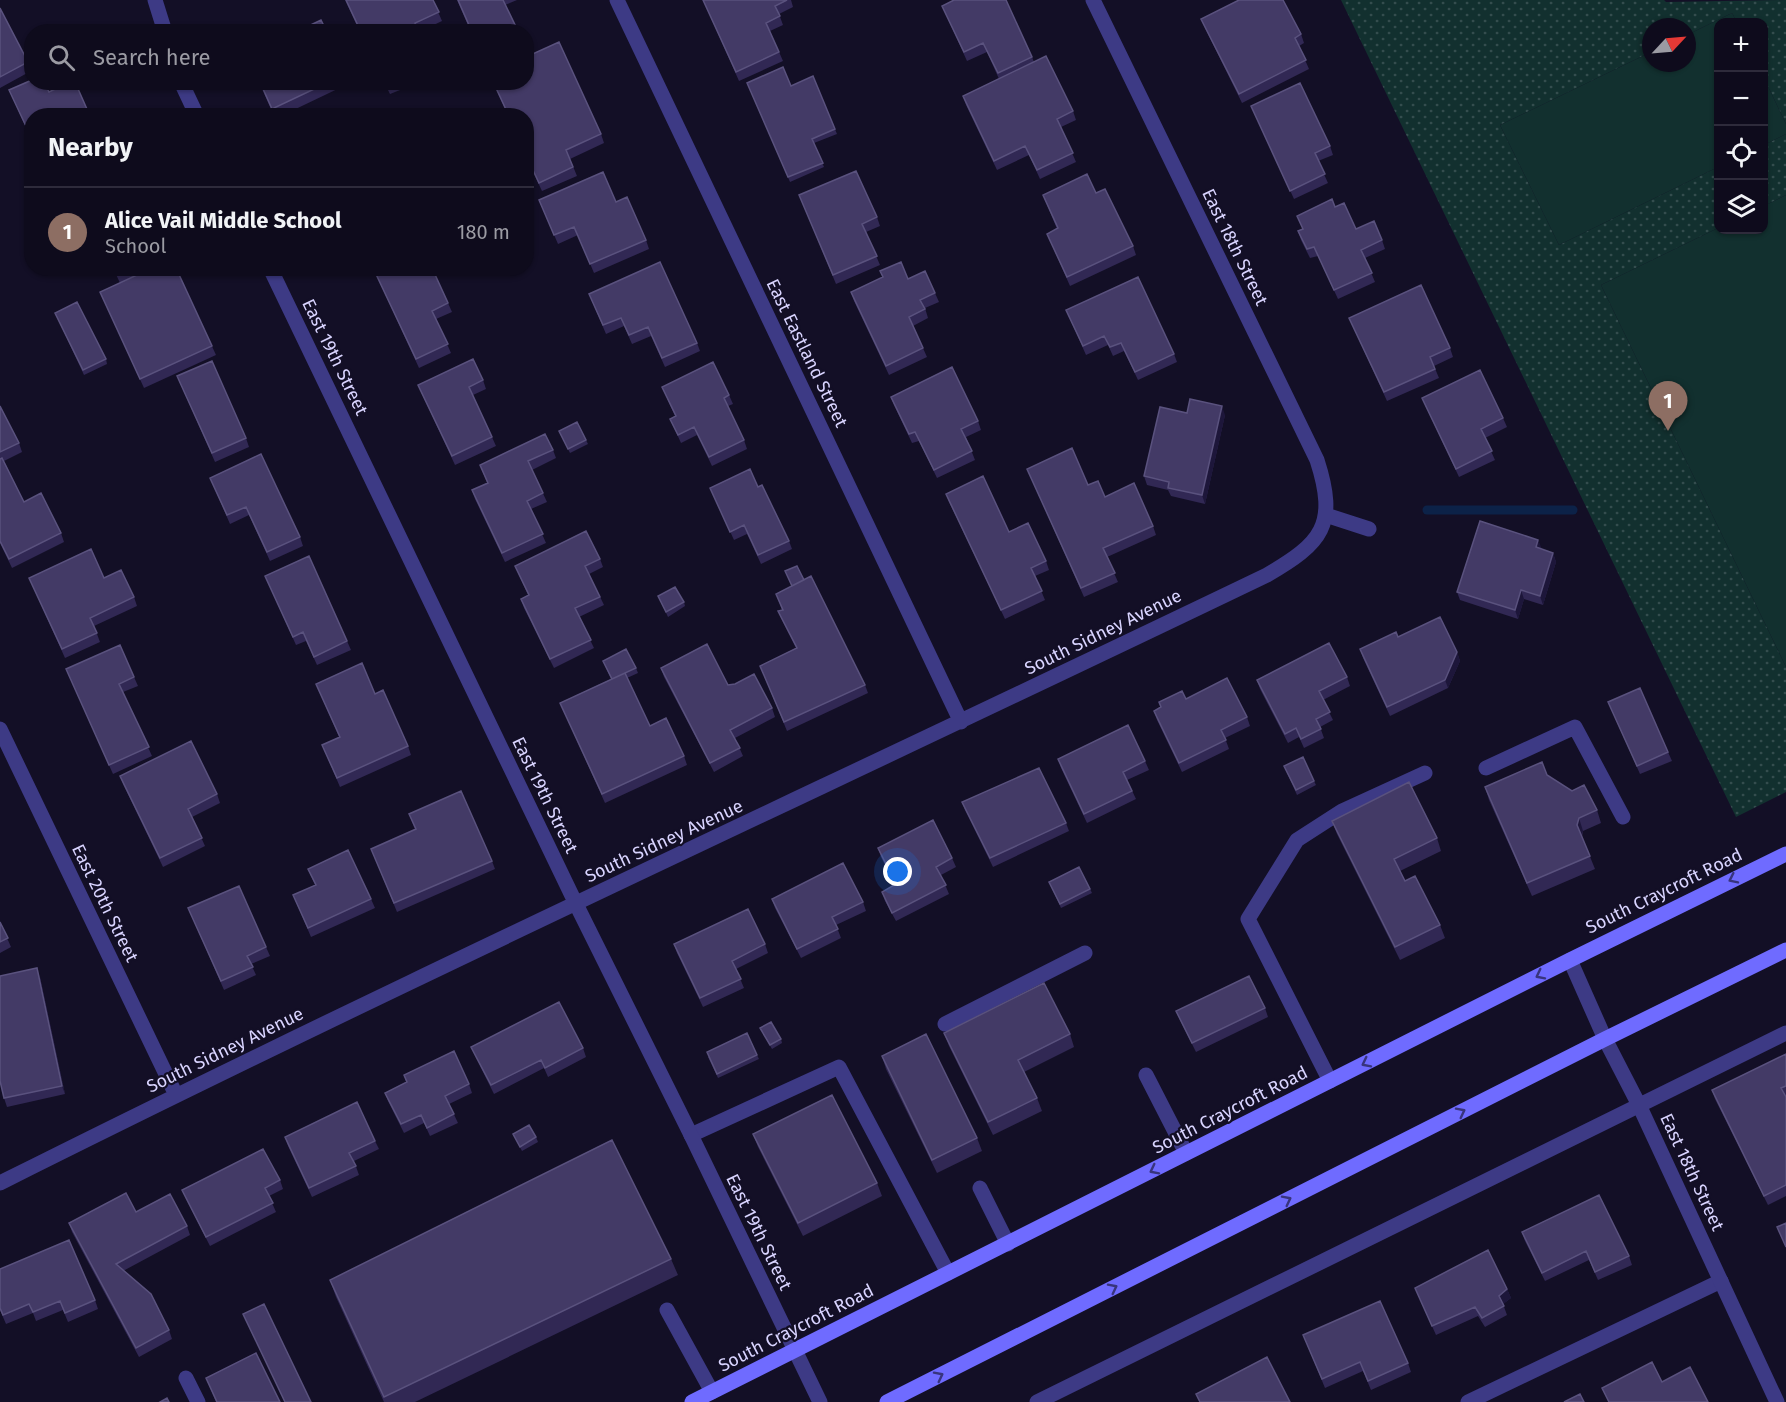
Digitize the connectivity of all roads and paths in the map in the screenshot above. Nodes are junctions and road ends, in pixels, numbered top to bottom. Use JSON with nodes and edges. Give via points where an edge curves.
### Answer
{"nodes":[{"id":1,"x":155,"y":0,"type":"edge"},
{"id":2,"x":617,"y":0,"type":"edge"},
{"id":3,"x":1094,"y":0,"type":"edge"},
{"id":4,"x":162,"y":24,"type":"edge"},
{"id":5,"x":185,"y":90,"type":"edge"},
{"id":6,"x":193,"y":108,"type":"edge"},
{"id":7,"x":274,"y":276,"type":"edge"},
{"id":8,"x":1326,"y":515,"type":"junction"},
{"id":9,"x":1369,"y":529,"type":"dead end"},
{"id":10,"x":961,"y":722,"type":"junction"},
{"id":11,"x":0,"y":729,"type":"edge"},
{"id":12,"x":1486,"y":768,"type":"dead end"},
{"id":13,"x":1425,"y":773,"type":"dead end"},
{"id":14,"x":1623,"y":818,"type":"dead end"},
{"id":15,"x":1786,"y":854,"type":"edge"},
{"id":16,"x":576,"y":904,"type":"junction"},
{"id":17,"x":1786,"y":950,"type":"edge"},
{"id":18,"x":1085,"y":953,"type":"dead end"},
{"id":19,"x":1570,"y":960,"type":"junction"},
{"id":20,"x":945,"y":1024,"type":"dead end"},
{"id":21,"x":1786,"y":1034,"type":"edge"},
{"id":22,"x":1605,"y":1039,"type":"junction"},
{"id":23,"x":1146,"y":1075,"type":"dead end"},
{"id":24,"x":1330,"y":1081,"type":"junction"},
{"id":25,"x":176,"y":1095,"type":"junction"},
{"id":26,"x":1639,"y":1105,"type":"junction"},
{"id":27,"x":691,"y":1135,"type":"junction"},
{"id":28,"x":1186,"y":1153,"type":"junction"},
{"id":29,"x":0,"y":1183,"type":"edge"},
{"id":30,"x":980,"y":1188,"type":"dead end"},
{"id":31,"x":1008,"y":1244,"type":"junction"},
{"id":32,"x":948,"y":1273,"type":"junction"},
{"id":33,"x":1721,"y":1281,"type":"junction"},
{"id":34,"x":667,"y":1310,"type":"dead end"},
{"id":35,"x":795,"y":1349,"type":"junction"},
{"id":36,"x":186,"y":1378,"type":"dead end"},
{"id":37,"x":712,"y":1392,"type":"junction"},
{"id":38,"x":198,"y":1402,"type":"edge"},
{"id":39,"x":692,"y":1402,"type":"edge"},
{"id":40,"x":820,"y":1402,"type":"edge"},
{"id":41,"x":887,"y":1402,"type":"edge"},
{"id":42,"x":1037,"y":1402,"type":"edge"},
{"id":43,"x":1468,"y":1402,"type":"edge"},
{"id":44,"x":1777,"y":1402,"type":"edge"}],
"edges":[{"from":1,"to":4,"type":"street"},
{"from":2,"to":10,"type":"street","name":"East Eastland Street"},
{"from":3,"to":8,"type":"street","name":"East 18th Street","via":[[1317,460],[1324,484]]},
{"from":5,"to":6,"type":"street"},
{"from":7,"to":16,"type":"street","name":"East 19th Street"},
{"from":8,"to":9,"type":"street"},
{"from":8,"to":10,"type":"street","name":"South Sidney Avenue","via":[[1315,541],[1297,558]]},
{"from":10,"to":16,"type":"street","name":"South Sidney Avenue"},
{"from":11,"to":25,"type":"street","name":"East 20th Street"},
{"from":12,"to":14,"type":"street","via":[[1575,727]]},
{"from":13,"to":24,"type":"street","via":[[1342,811],[1298,840],[1248,920]]},
{"from":15,"to":19,"type":"main road","name":"South Craycroft Road","one_way":true},
{"from":16,"to":25,"type":"street","name":"South Sidney Avenue"},
{"from":16,"to":27,"type":"street","name":"East 19th Street"},
{"from":17,"to":22,"type":"main road"},
{"from":18,"to":20,"type":"street"},
{"from":19,"to":22,"type":"street","name":"East 18th Street"},
{"from":19,"to":24,"type":"main road","name":"South Craycroft Road","one_way":true},
{"from":21,"to":26,"type":"street"},
{"from":22,"to":26,"type":"street","name":"East 18th Street"},
{"from":41,"to":22,"type":"main road","one_way":true},
{"from":23,"to":28,"type":"street"},
{"from":24,"to":28,"type":"main road","name":"South Craycroft Road"},
{"from":25,"to":29,"type":"street","name":"South Sidney Avenue"},
{"from":26,"to":33,"type":"street","name":"East 18th Street"},
{"from":26,"to":42,"type":"street"},
{"from":27,"to":32,"type":"street","via":[[839,1067]]},
{"from":27,"to":35,"type":"street","name":"East 19th Street"},
{"from":28,"to":31,"type":"main road","name":"South Craycroft Road","one_way":true},
{"from":30,"to":31,"type":"street"},
{"from":31,"to":32,"type":"main road","name":"South Craycroft Road"},
{"from":32,"to":35,"type":"main road","name":"South Craycroft Road"},
{"from":33,"to":43,"type":"street"},
{"from":33,"to":44,"type":"street","name":"East 18th Street"},
{"from":34,"to":37,"type":"street"},
{"from":35,"to":37,"type":"main road","name":"South Craycroft Road"},
{"from":35,"to":40,"type":"street","name":"East 19th Street"},
{"from":36,"to":38,"type":"street"},
{"from":37,"to":39,"type":"main road","name":"South Craycroft Road"}]}
